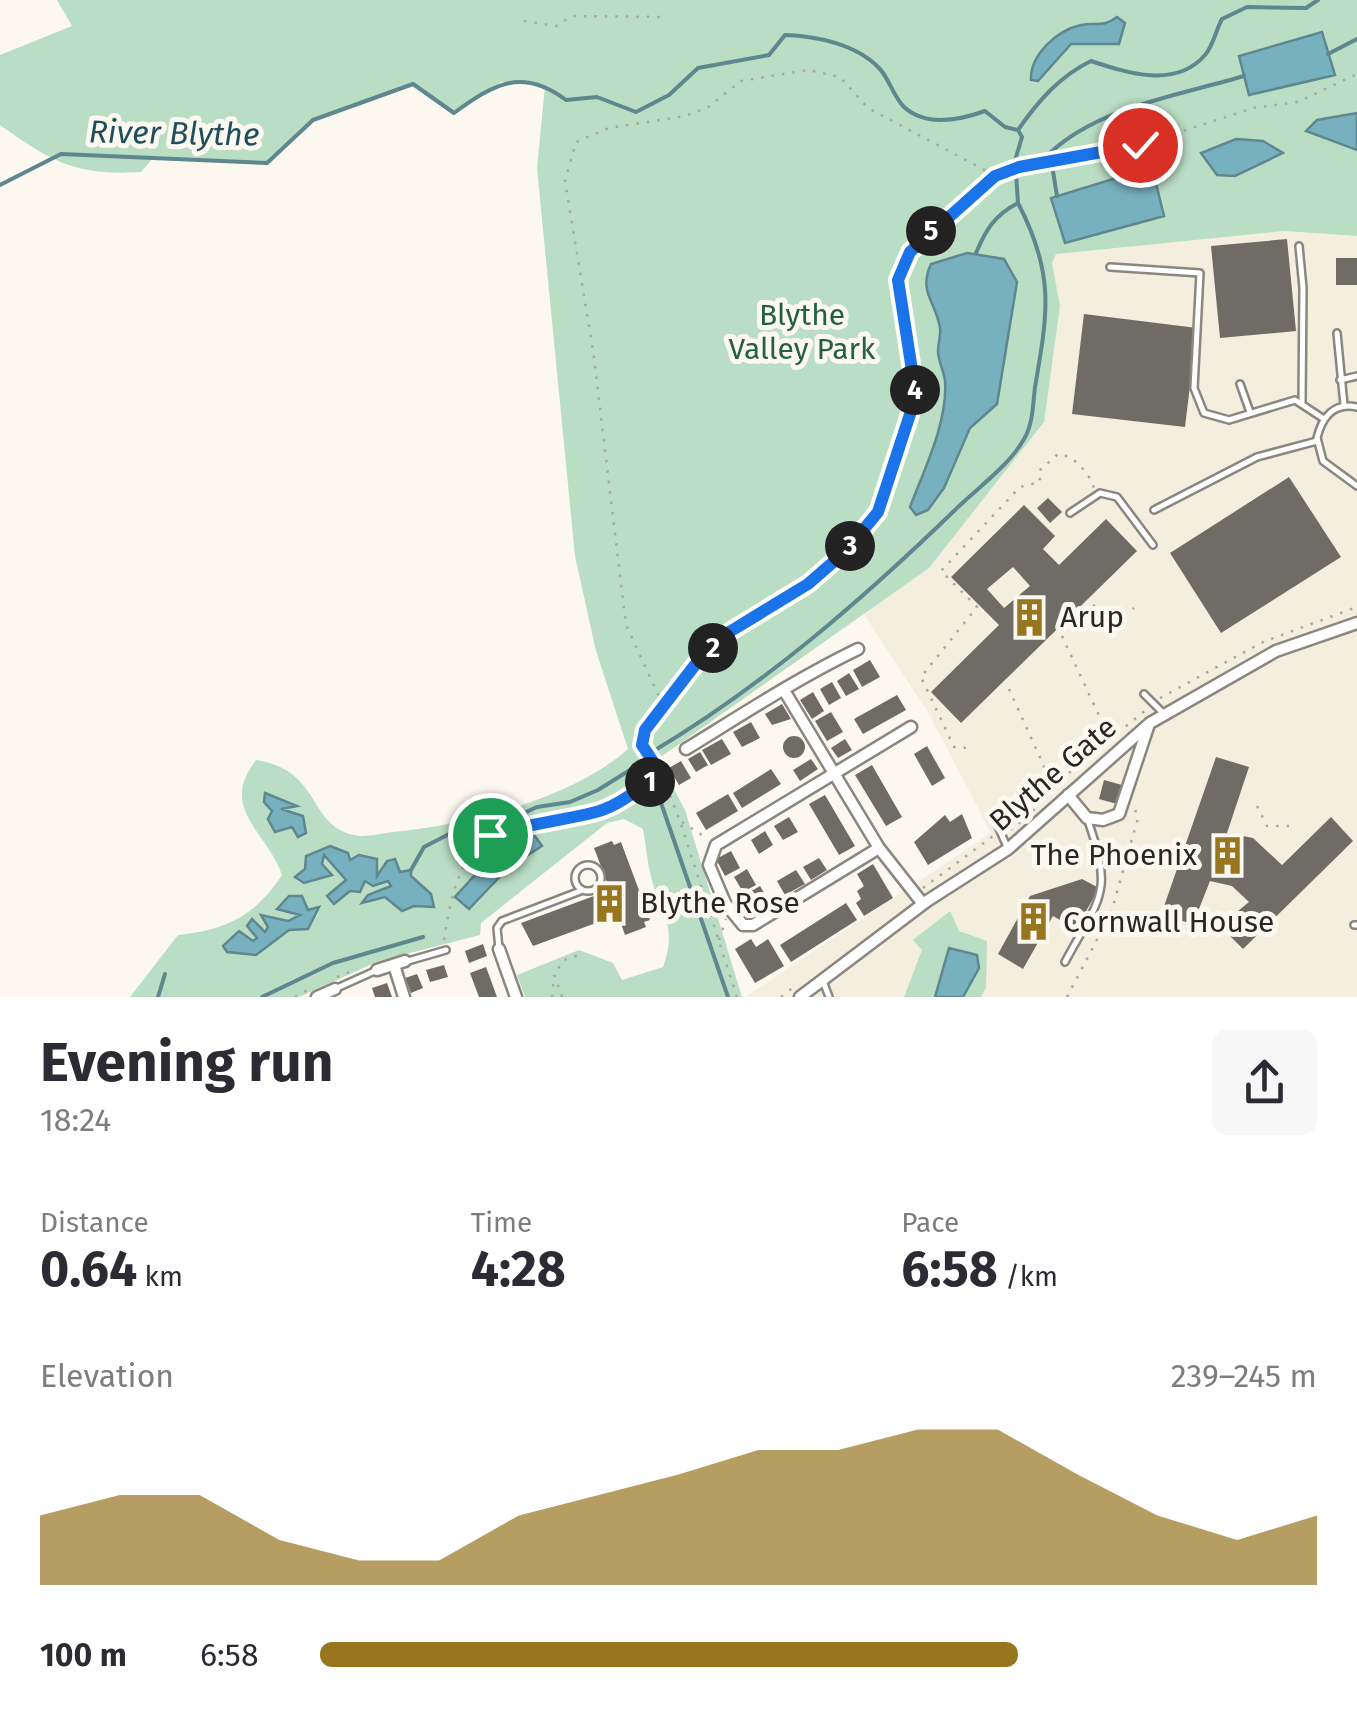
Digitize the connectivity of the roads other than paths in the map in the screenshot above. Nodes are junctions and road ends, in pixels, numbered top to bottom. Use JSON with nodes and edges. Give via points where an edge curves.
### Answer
{"nodes":[{"id":1,"x":1299,"y":246,"type":"dead end"},
{"id":2,"x":1110,"y":267,"type":"dead end"},
{"id":3,"x":1337,"y":332,"type":"dead end"},
{"id":4,"x":1357,"y":376,"type":"edge"},
{"id":5,"x":1340,"y":380,"type":"junction"},
{"id":6,"x":1240,"y":384,"type":"dead end"},
{"id":7,"x":1302,"y":402,"type":"junction"},
{"id":8,"x":1344,"y":406,"type":"junction"},
{"id":9,"x":1357,"y":407,"type":"edge"},
{"id":10,"x":1250,"y":412,"type":"junction"},
{"id":11,"x":1324,"y":418,"type":"junction"},
{"id":12,"x":1318,"y":441,"type":"junction"},
{"id":13,"x":1357,"y":486,"type":"edge"},
{"id":14,"x":1154,"y":510,"type":"dead end"},
{"id":15,"x":1070,"y":514,"type":"dead end"},
{"id":16,"x":1153,"y":545,"type":"dead end"},
{"id":17,"x":1357,"y":623,"type":"edge"},
{"id":18,"x":858,"y":649,"type":"dead end"},
{"id":19,"x":785,"y":692,"type":"junction"},
{"id":20,"x":1144,"y":694,"type":"dead end"},
{"id":21,"x":1164,"y":714,"type":"junction"},
{"id":22,"x":1150,"y":723,"type":"junction"},
{"id":23,"x":912,"y":727,"type":"dead end"},
{"id":24,"x":686,"y":748,"type":"dead end"},
{"id":25,"x":836,"y":774,"type":"junction"},
{"id":26,"x":1068,"y":795,"type":"junction"},
{"id":27,"x":1086,"y":818,"type":"junction"},
{"id":28,"x":997,"y":824,"type":"dead end"},
{"id":29,"x":879,"y":848,"type":"junction"},
{"id":30,"x":1008,"y":849,"type":"junction"},
{"id":31,"x":583,"y":890,"type":"junction"},
{"id":32,"x":922,"y":904,"type":"junction"},
{"id":33,"x":499,"y":949,"type":"joint"},
{"id":34,"x":446,"y":950,"type":"dead end"},
{"id":35,"x":1065,"y":962,"type":"dead end"},
{"id":36,"x":400,"y":963,"type":"junction"},
{"id":37,"x":377,"y":970,"type":"joint"},
{"id":38,"x":822,"y":982,"type":"junction"},
{"id":39,"x":335,"y":989,"type":"joint"},
{"id":40,"x":317,"y":997,"type":"edge"},
{"id":41,"x":404,"y":997,"type":"edge"},
{"id":42,"x":516,"y":997,"type":"edge"},
{"id":43,"x":800,"y":997,"type":"edge"},
{"id":44,"x":829,"y":997,"type":"edge"}],
"edges":[{"from":1,"to":7,"type":"lane"},
{"from":2,"to":10,"type":"lane","via":[[1200,273],[1194,398],[1204,413],[1218,418]]},
{"from":3,"to":5,"type":"lane"},
{"from":4,"to":5,"type":"lane"},
{"from":5,"to":8,"type":"lane"},
{"from":6,"to":10,"type":"lane"},
{"from":7,"to":10,"type":"lane"},
{"from":7,"to":11,"type":"lane"},
{"from":8,"to":9,"type":"lane"},
{"from":8,"to":11,"type":"lane"},
{"from":11,"to":12,"type":"lane"},
{"from":12,"to":13,"type":"lane","via":[[1324,461]]},
{"from":12,"to":14,"type":"lane","via":[[1256,458]]},
{"from":15,"to":16,"type":"lane","via":[[1096,494],[1117,497]]},
{"from":17,"to":21,"type":"street","name":"Blythe Gate","via":[[1276,651]]},
{"from":18,"to":19,"type":"street"},
{"from":19,"to":24,"type":"street"},
{"from":19,"to":25,"type":"street"},
{"from":20,"to":21,"type":"lane"},
{"from":21,"to":22,"type":"street","name":"Blythe Gate"},
{"from":22,"to":26,"type":"street","name":"Blythe Gate"},
{"from":22,"to":27,"type":"street","via":[[1119,814]]},
{"from":23,"to":25,"type":"street"},
{"from":25,"to":29,"type":"street"},
{"from":25,"to":29,"type":"street","via":[[714,846],[709,866],[733,914],[753,925]]},
{"from":26,"to":27,"type":"street"},
{"from":26,"to":30,"type":"street","name":"Blythe Gate"},
{"from":27,"to":35,"type":"lane","via":[[1104,889]]},
{"from":28,"to":30,"type":"lane"},
{"from":29,"to":32,"type":"street"},
{"from":30,"to":32,"type":"street","name":"Blythe Gate"},
{"from":31,"to":31,"type":"lane","via":[[577,872],[593,866],[601,884]]},
{"from":31,"to":33,"type":"lane","via":[[502,922]]},
{"from":32,"to":38,"type":"street","name":"Blythe Gate"},
{"from":33,"to":42,"type":"street"},
{"from":34,"to":36,"type":"lane"},
{"from":36,"to":37,"type":"street"},
{"from":36,"to":41,"type":"street"},
{"from":37,"to":39,"type":"lane"},
{"from":38,"to":43,"type":"street","name":"Blythe Gate"},
{"from":38,"to":44,"type":"lane"},
{"from":39,"to":40,"type":"street"}]}
